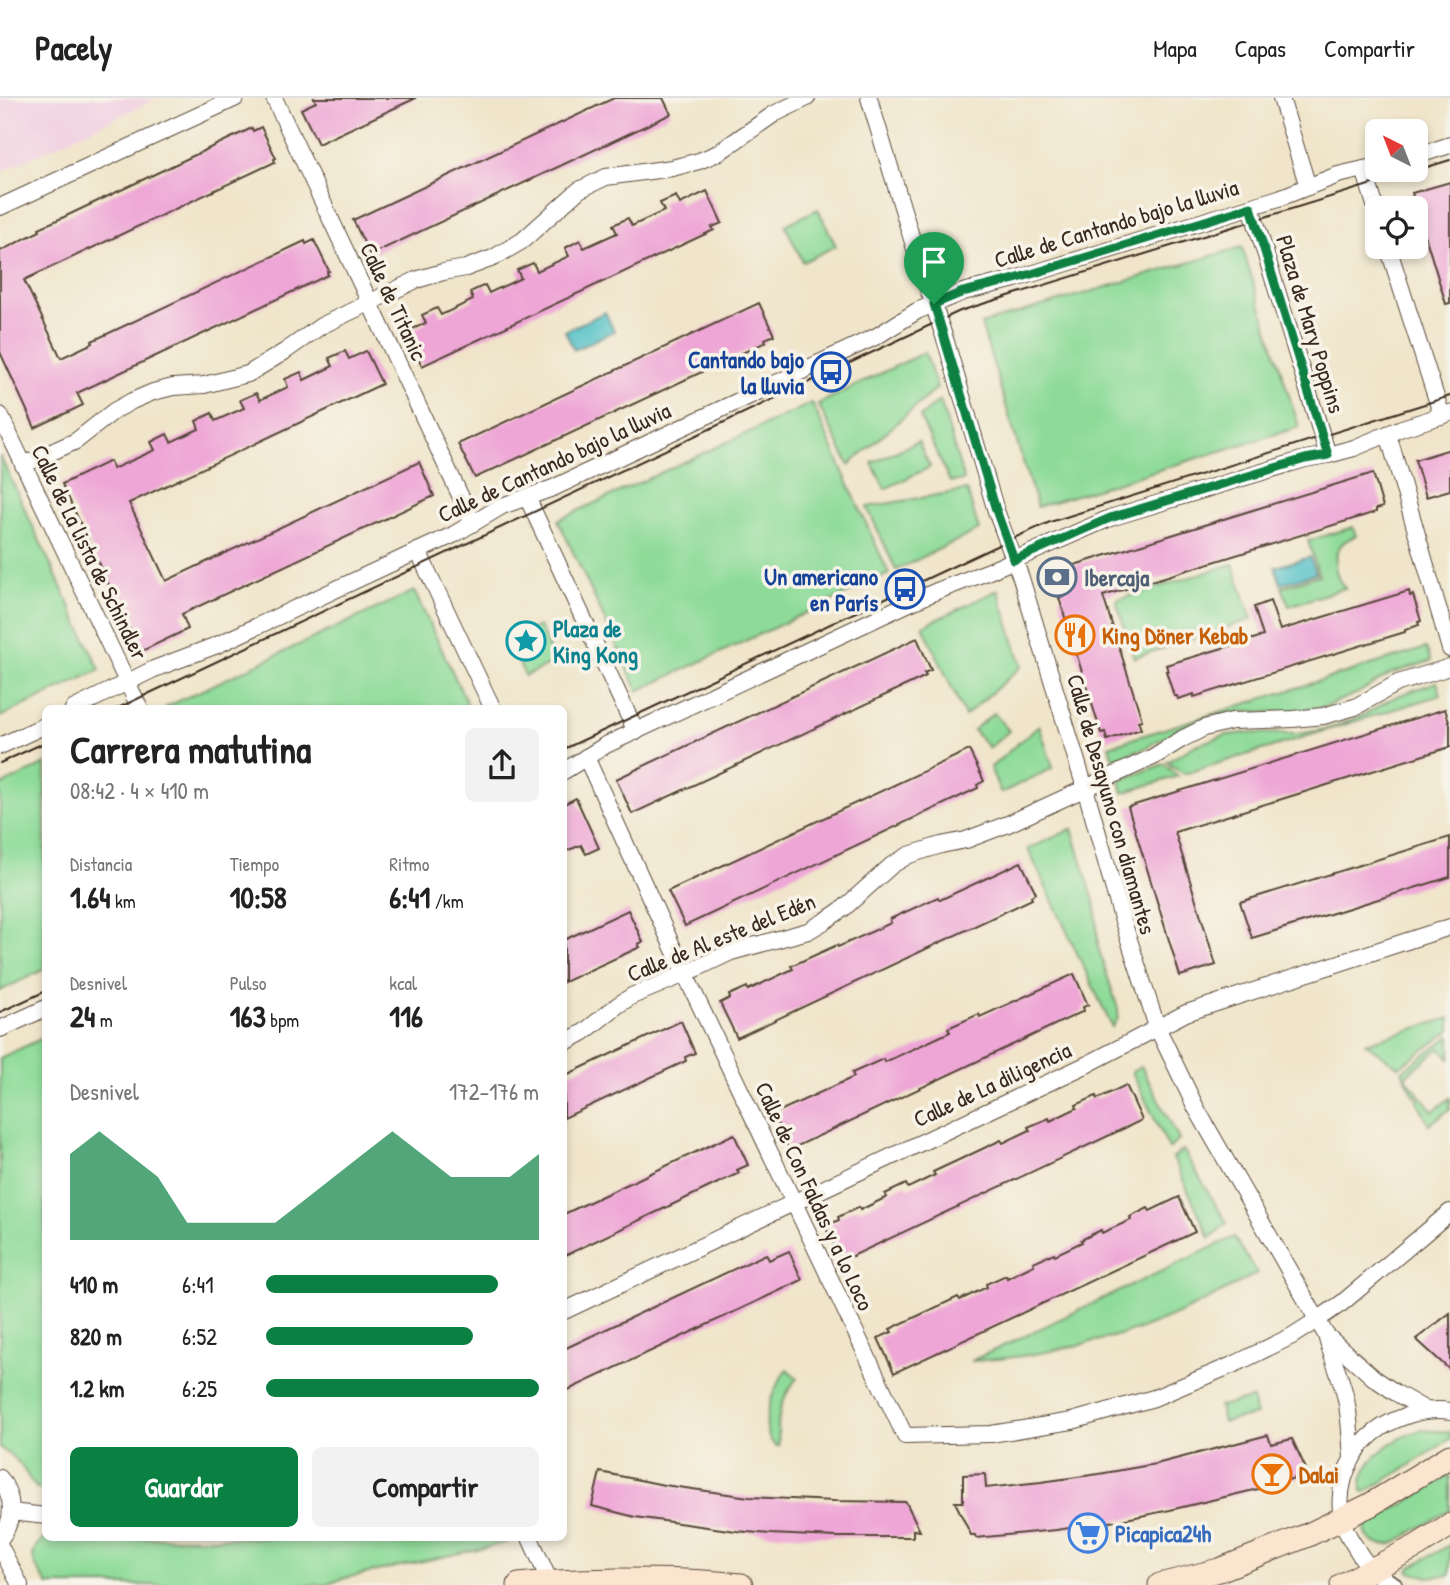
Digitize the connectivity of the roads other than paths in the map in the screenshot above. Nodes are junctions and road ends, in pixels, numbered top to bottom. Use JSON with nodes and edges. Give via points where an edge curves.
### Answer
{"nodes":[{"id":1,"x":236,"y":98,"type":"edge"},
{"id":2,"x":274,"y":98,"type":"edge"},
{"id":3,"x":807,"y":98,"type":"edge"},
{"id":4,"x":869,"y":98,"type":"edge"},
{"id":5,"x":1281,"y":98,"type":"edge"},
{"id":6,"x":1450,"y":145,"type":"edge"},
{"id":7,"x":1428,"y":152,"type":"edge"},
{"id":8,"x":1365,"y":168,"type":"edge"},
{"id":9,"x":1308,"y":187,"type":"junction"},
{"id":10,"x":0,"y":207,"type":"edge"},
{"id":11,"x":1251,"y":207,"type":"junction"},
{"id":12,"x":1392,"y":259,"type":"edge"},
{"id":13,"x":370,"y":303,"type":"junction"},
{"id":14,"x":934,"y":304,"type":"junction"},
{"id":15,"x":0,"y":415,"type":"edge"},
{"id":16,"x":1446,"y":415,"type":"edge"},
{"id":17,"x":1388,"y":434,"type":"junction"},
{"id":18,"x":1328,"y":455,"type":"junction"},
{"id":19,"x":23,"y":464,"type":"junction"},
{"id":20,"x":527,"y":497,"type":"junction"},
{"id":21,"x":473,"y":523,"type":"junction"},
{"id":22,"x":418,"y":551,"type":"junction"},
{"id":23,"x":1014,"y":560,"type":"junction"},
{"id":24,"x":1450,"y":649,"type":"edge"},
{"id":25,"x":1450,"y":667,"type":"edge"},
{"id":26,"x":127,"y":682,"type":"junction"},
{"id":27,"x":82,"y":705,"type":"edge"},
{"id":28,"x":138,"y":705,"type":"edge"},
{"id":29,"x":491,"y":705,"type":"edge"},
{"id":30,"x":42,"y":727,"type":"edge"},
{"id":31,"x":636,"y":732,"type":"junction"},
{"id":32,"x":0,"y":746,"type":"edge"},
{"id":33,"x":586,"y":757,"type":"junction"},
{"id":34,"x":567,"y":769,"type":"edge"},
{"id":35,"x":1085,"y":788,"type":"junction"},
{"id":36,"x":1450,"y":927,"type":"edge"},
{"id":37,"x":685,"y":974,"type":"junction"},
{"id":38,"x":42,"y":1009,"type":"edge"},
{"id":39,"x":1157,"y":1027,"type":"junction"},
{"id":40,"x":0,"y":1029,"type":"edge"},
{"id":41,"x":567,"y":1042,"type":"edge"},
{"id":42,"x":793,"y":1203,"type":"junction"},
{"id":43,"x":1450,"y":1212,"type":"edge"},
{"id":44,"x":567,"y":1310,"type":"edge"},
{"id":45,"x":1317,"y":1320,"type":"junction"},
{"id":46,"x":1326,"y":1335,"type":"junction"},
{"id":47,"x":1426,"y":1410,"type":"junction"},
{"id":48,"x":1450,"y":1411,"type":"edge"},
{"id":49,"x":1450,"y":1456,"type":"edge"},
{"id":50,"x":1352,"y":1457,"type":"junction"},
{"id":51,"x":0,"y":1478,"type":"edge"},
{"id":52,"x":11,"y":1512,"type":"junction"},
{"id":53,"x":42,"y":1516,"type":"edge"},
{"id":54,"x":1342,"y":1519,"type":"junction"},
{"id":55,"x":1450,"y":1525,"type":"edge"},
{"id":56,"x":0,"y":1539,"type":"edge"},
{"id":57,"x":531,"y":1541,"type":"edge"},
{"id":58,"x":0,"y":1546,"type":"edge"},
{"id":59,"x":1372,"y":1570,"type":"junction"},
{"id":60,"x":550,"y":1582,"type":"junction"},
{"id":61,"x":20,"y":1585,"type":"edge"},
{"id":62,"x":520,"y":1585,"type":"edge"},
{"id":63,"x":741,"y":1585,"type":"edge"},
{"id":64,"x":1160,"y":1585,"type":"edge"},
{"id":65,"x":1342,"y":1585,"type":"edge"},
{"id":66,"x":1394,"y":1585,"type":"edge"}],
"edges":[{"from":1,"to":10,"type":"street"},
{"from":2,"to":13,"type":"street","name":"Calle de Titanic"},
{"from":3,"to":13,"type":"street","via":[[699,162],[606,177],[579,190],[522,242],[493,258],[416,280]]},
{"from":4,"to":14,"type":"street","name":"Calle de Desayuno con diamantes"},
{"from":5,"to":9,"type":"street"},
{"from":6,"to":7,"type":"street"},
{"from":8,"to":9,"type":"street","name":"Calle de Cantando bajo la lluvia"},
{"from":9,"to":11,"type":"street","name":"Calle de Cantando bajo la lluvia"},
{"from":11,"to":14,"type":"street","name":"Calle de Cantando bajo la lluvia"},
{"from":11,"to":18,"type":"street","name":"Plaza de Mary Poppins"},
{"from":12,"to":16,"type":"street"},
{"from":13,"to":19,"type":"street","via":[[321,326],[248,374],[153,392],[114,411],[76,441]]},
{"from":13,"to":21,"type":"street","name":"Calle de Titanic"},
{"from":14,"to":20,"type":"street","name":"Calle de Cantando bajo la lluvia","via":[[865,341]]},
{"from":14,"to":23,"type":"street","name":"Calle de Desayuno con diamantes"},
{"from":15,"to":19,"type":"street","name":"Calle de La lista de Schindler"},
{"from":16,"to":17,"type":"street"},
{"from":17,"to":18,"type":"street"},
{"from":17,"to":24,"type":"street"},
{"from":18,"to":23,"type":"street","via":[[1110,518]]},
{"from":19,"to":26,"type":"street","name":"Calle de La lista de Schindler"},
{"from":20,"to":21,"type":"street","name":"Calle de Cantando bajo la lluvia"},
{"from":20,"to":31,"type":"street"},
{"from":21,"to":22,"type":"street","name":"Calle de Cantando bajo la lluvia"},
{"from":22,"to":26,"type":"street","name":"Calle de Cantando bajo la lluvia"},
{"from":22,"to":29,"type":"street"},
{"from":23,"to":31,"type":"street","via":[[904,606]]},
{"from":23,"to":35,"type":"street","name":"Calle de Desayuno con diamantes"},
{"from":25,"to":35,"type":"street","name":"Calle de Al este del Edén","via":[[1398,683],[1355,707],[1323,716],[1231,721],[1204,728]]},
{"from":26,"to":27,"type":"street","name":"Calle de Cantando bajo la lluvia"},
{"from":26,"to":28,"type":"street","name":"Calle de La lista de Schindler"},
{"from":30,"to":32,"type":"street"},
{"from":31,"to":33,"type":"street"},
{"from":33,"to":34,"type":"street"},
{"from":33,"to":37,"type":"street"},
{"from":35,"to":37,"type":"street","name":"Calle de Al este del Edén","via":[[980,836],[909,855],[825,922],[731,952]]},
{"from":35,"to":39,"type":"street","name":"Calle de Desayuno con diamantes"},
{"from":36,"to":39,"type":"street","name":"Calle de La diligencia","via":[[1186,1013]]},
{"from":37,"to":41,"type":"street","name":"Calle de Al este del Edén","via":[[632,996]]},
{"from":37,"to":42,"type":"street","name":"Calle de Con Faldas y a lo Loco"},
{"from":38,"to":40,"type":"street"},
{"from":39,"to":42,"type":"street","name":"Calle de La diligencia"},
{"from":39,"to":45,"type":"street","name":"Calle de Desayuno con diamantes","via":[[1196,1108]]},
{"from":42,"to":44,"type":"street","name":"Calle de La diligencia"},
{"from":42,"to":45,"type":"street","name":"Calle de Con Faldas y a lo Loco","via":[[905,1436],[991,1434],[1072,1421],[1143,1402],[1237,1363]]},
{"from":43,"to":45,"type":"street"},
{"from":45,"to":46,"type":"street","name":"Calle de Desayuno con diamantes"},
{"from":46,"to":47,"type":"street","name":"Calle de Desayuno con diamantes","via":[[1374,1378]]},
{"from":46,"to":50,"type":"street","name":"Calle de Desayuno con diamantes","via":[[1345,1395]]},
{"from":47,"to":48,"type":"street"},
{"from":47,"to":50,"type":"street","via":[[1387,1425]]},
{"from":49,"to":54,"type":"main road"},
{"from":50,"to":54,"type":"street","via":[[1344,1483]]},
{"from":51,"to":52,"type":"street"},
{"from":52,"to":53,"type":"street"},
{"from":52,"to":56,"type":"street"},
{"from":54,"to":59,"type":"street","via":[[1353,1545]]},
{"from":54,"to":64,"type":"main road","via":[[1219,1570]]},
{"from":55,"to":59,"type":"main road"},
{"from":57,"to":60,"type":"street"},
{"from":58,"to":61,"type":"street"},
{"from":59,"to":65,"type":"main road"},
{"from":59,"to":66,"type":"street"},
{"from":60,"to":62,"type":"main road"},
{"from":60,"to":63,"type":"main road","via":[[657,1580]]}]}
